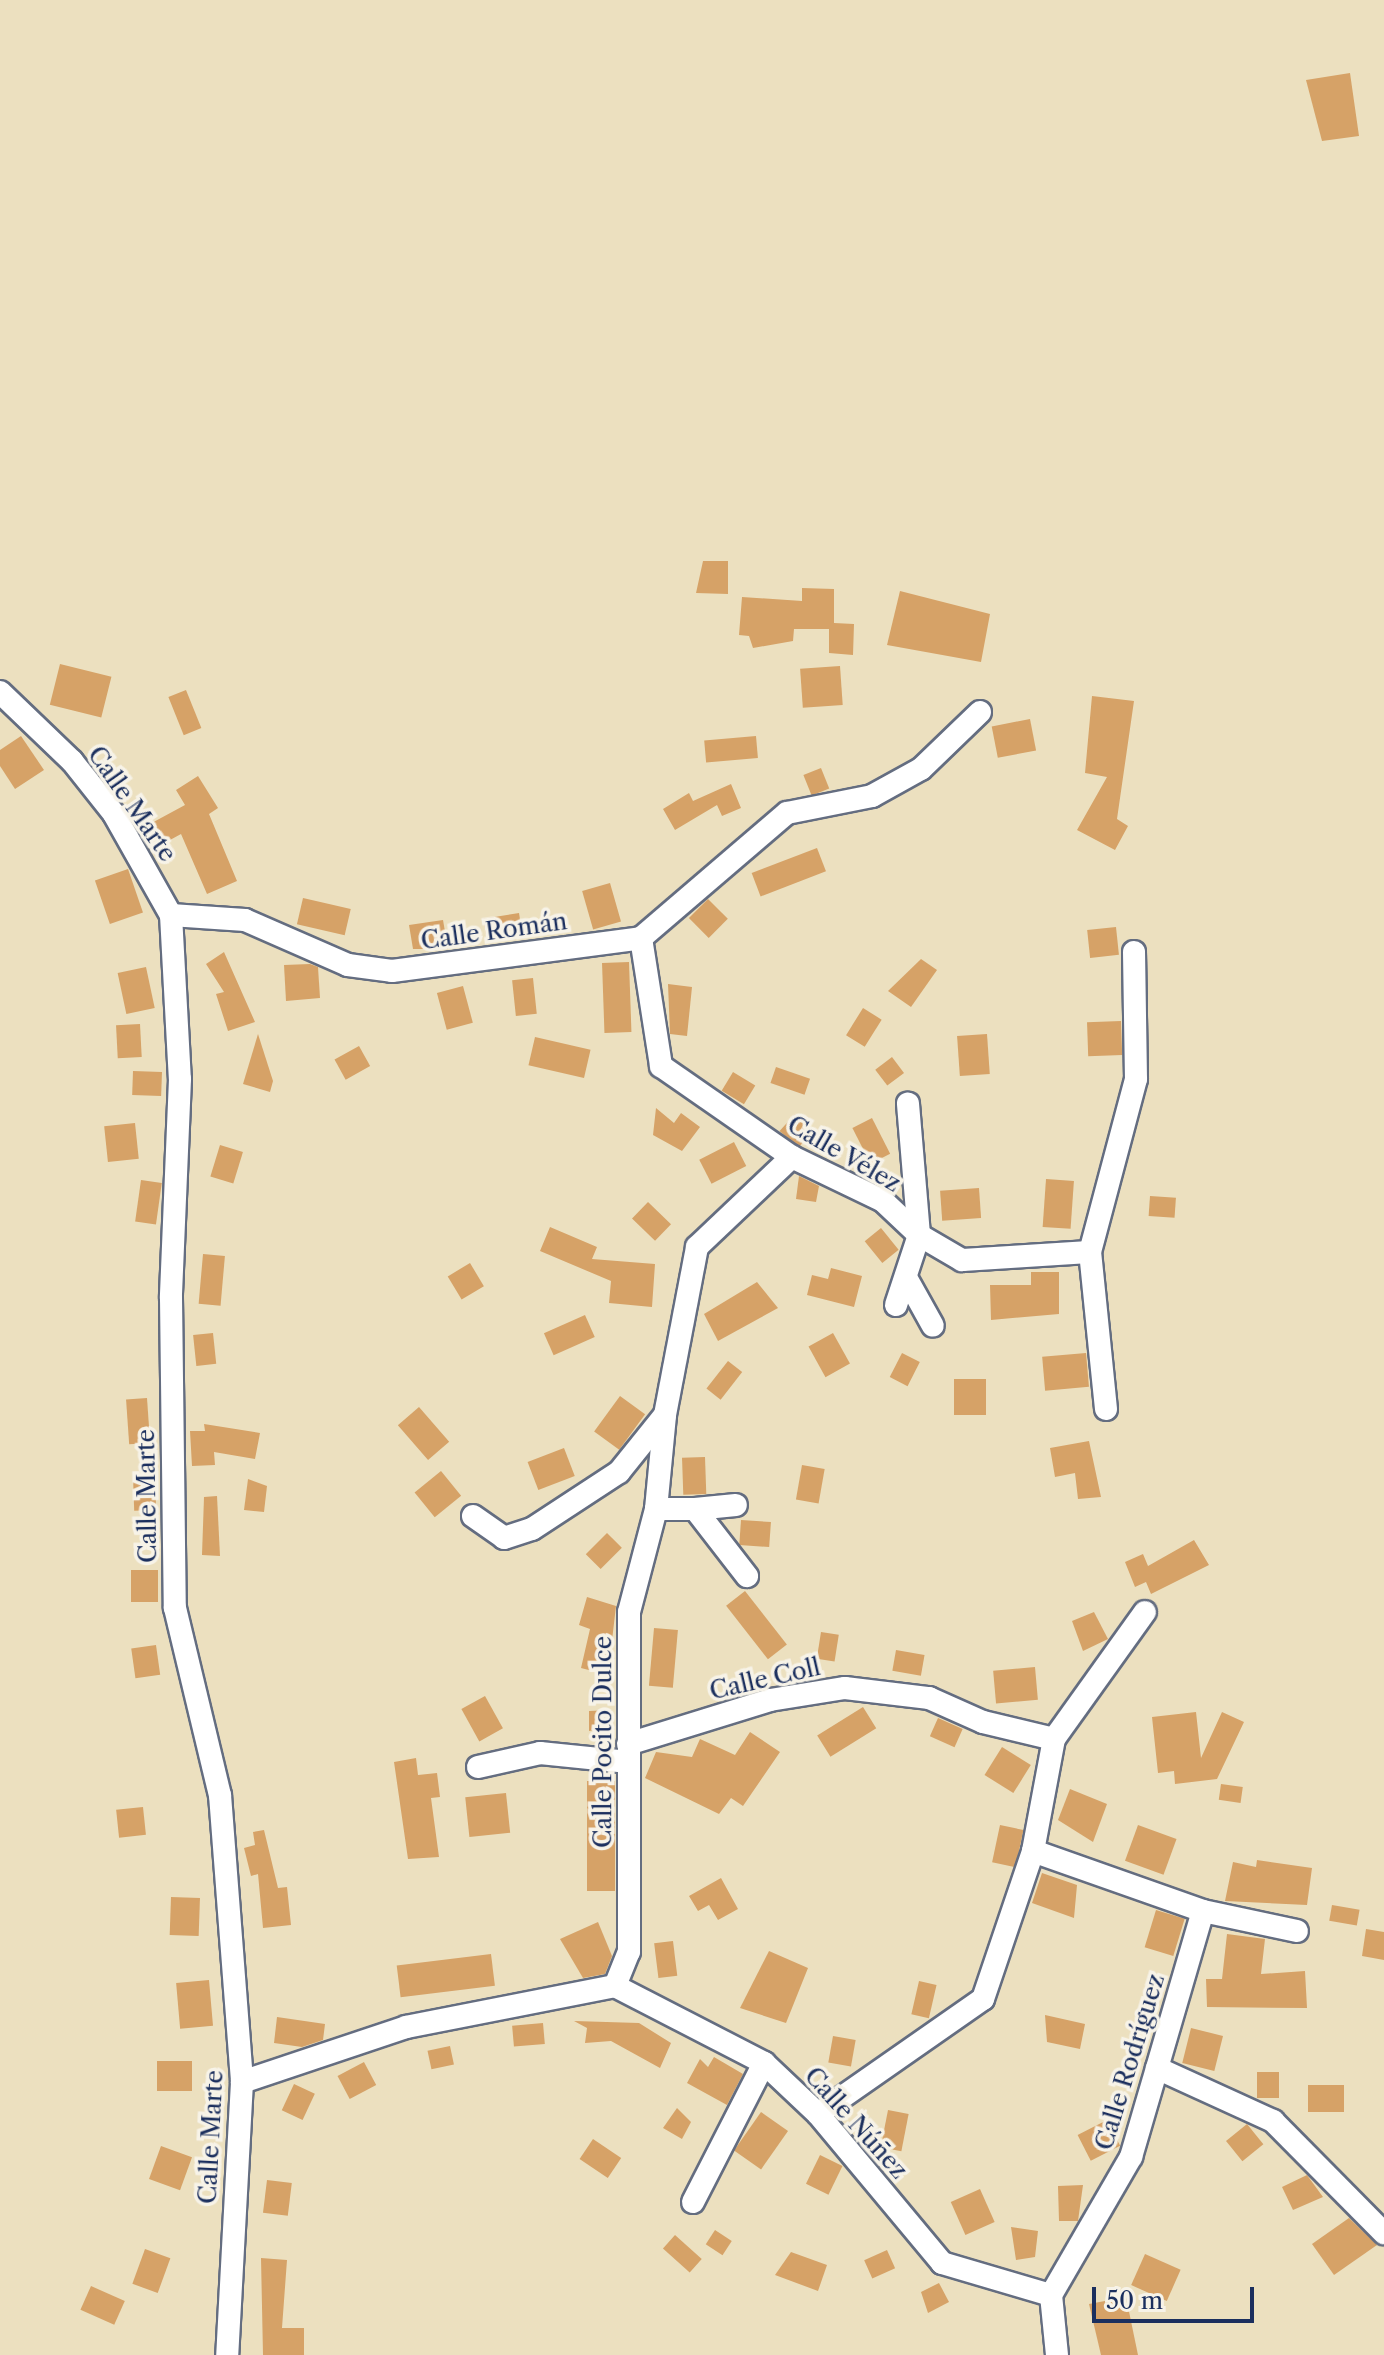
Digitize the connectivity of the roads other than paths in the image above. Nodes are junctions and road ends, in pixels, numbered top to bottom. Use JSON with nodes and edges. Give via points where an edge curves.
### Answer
{"nodes":[{"id":1,"x":0,"y":692,"type":"edge"},
{"id":2,"x":980,"y":712,"type":"dead end"},
{"id":3,"x":171,"y":915,"type":"junction"},
{"id":4,"x":641,"y":938,"type":"junction"},
{"id":5,"x":1134,"y":952,"type":"dead end"},
{"id":6,"x":908,"y":1103,"type":"dead end"},
{"id":7,"x":792,"y":1157,"type":"junction"},
{"id":8,"x":919,"y":1235,"type":"junction"},
{"id":9,"x":1090,"y":1252,"type":"junction"},
{"id":10,"x":908,"y":1281,"type":"junction"},
{"id":11,"x":896,"y":1305,"type":"dead end"},
{"id":12,"x":933,"y":1326,"type":"dead end"},
{"id":13,"x":1106,"y":1409,"type":"dead end"},
{"id":14,"x":665,"y":1415,"type":"junction"},
{"id":15,"x":736,"y":1505,"type":"dead end"},
{"id":16,"x":656,"y":1509,"type":"junction"},
{"id":17,"x":695,"y":1509,"type":"junction"},
{"id":18,"x":473,"y":1516,"type":"dead end"},
{"id":19,"x":747,"y":1576,"type":"dead end"},
{"id":20,"x":1145,"y":1612,"type":"dead end"},
{"id":21,"x":1054,"y":1739,"type":"junction"},
{"id":22,"x":629,"y":1753,"type":"junction"},
{"id":23,"x":478,"y":1767,"type":"dead end"},
{"id":24,"x":1033,"y":1851,"type":"junction"},
{"id":25,"x":1203,"y":1911,"type":"junction"},
{"id":26,"x":1297,"y":1931,"type":"dead end"},
{"id":27,"x":615,"y":1986,"type":"junction"},
{"id":28,"x":764,"y":2063,"type":"junction"},
{"id":29,"x":1157,"y":2068,"type":"junction"},
{"id":30,"x":242,"y":2082,"type":"junction"},
{"id":31,"x":818,"y":2114,"type":"junction"},
{"id":32,"x":693,"y":2202,"type":"dead end"},
{"id":33,"x":1384,"y":2233,"type":"edge"},
{"id":34,"x":1051,"y":2295,"type":"junction"},
{"id":35,"x":227,"y":2355,"type":"edge"},
{"id":36,"x":1057,"y":2355,"type":"edge"}],
"edges":[{"from":1,"to":3,"type":"street","name":"Calle Marte","via":[[81,771],[146,861]]},
{"from":2,"to":4,"type":"street","via":[[921,769],[872,796],[787,813]]},
{"from":3,"to":4,"type":"street","name":"Calle Román","via":[[245,920],[348,965],[392,971]]},
{"from":3,"to":30,"type":"street","name":"Calle Marte","via":[[180,1079],[171,1298],[175,1608],[220,1795]]},
{"from":4,"to":7,"type":"street","name":"Calle Vélez","via":[[661,1066]]},
{"from":5,"to":9,"type":"street","via":[[1136,1079]]},
{"from":6,"to":8,"type":"street"},
{"from":7,"to":8,"type":"street","name":"Calle Vélez","via":[[883,1201]]},
{"from":7,"to":14,"type":"street","name":"Calle Pocito Dulce","via":[[697,1247]]},
{"from":8,"to":9,"type":"street","name":"Calle Vélez","via":[[962,1260]]},
{"from":8,"to":10,"type":"street"},
{"from":9,"to":13,"type":"street"},
{"from":10,"to":11,"type":"street"},
{"from":10,"to":12,"type":"street"},
{"from":14,"to":16,"type":"street","name":"Calle Pocito Dulce"},
{"from":14,"to":18,"type":"street","via":[[619,1472],[532,1529],[504,1538]]},
{"from":15,"to":17,"type":"street"},
{"from":16,"to":17,"type":"street"},
{"from":16,"to":22,"type":"street","name":"Calle Pocito Dulce","via":[[629,1612]]},
{"from":17,"to":19,"type":"street"},
{"from":20,"to":21,"type":"street"},
{"from":21,"to":22,"type":"street","name":"Calle Coll","via":[[983,1722],[929,1698],[845,1688],[770,1700]]},
{"from":21,"to":24,"type":"street"},
{"from":22,"to":23,"type":"street","via":[[540,1753]]},
{"from":22,"to":27,"type":"street","name":"Calle Pocito Dulce","via":[[629,1952]]},
{"from":24,"to":25,"type":"street"},
{"from":24,"to":31,"type":"street","via":[[983,1999]]},
{"from":25,"to":26,"type":"street"},
{"from":25,"to":29,"type":"street","name":"Calle Rodríguez"},
{"from":27,"to":28,"type":"street","name":"Calle Núñez"},
{"from":27,"to":30,"type":"street","via":[[406,2027]]},
{"from":28,"to":31,"type":"street","name":"Calle Núñez"},
{"from":28,"to":32,"type":"street"},
{"from":29,"to":33,"type":"street","via":[[1273,2121]]},
{"from":29,"to":34,"type":"street","name":"Calle Rodríguez","via":[[1131,2157]]},
{"from":30,"to":35,"type":"street","name":"Calle Marte"},
{"from":31,"to":34,"type":"street","name":"Calle Núñez","via":[[942,2263]]},
{"from":34,"to":36,"type":"street"}]}
